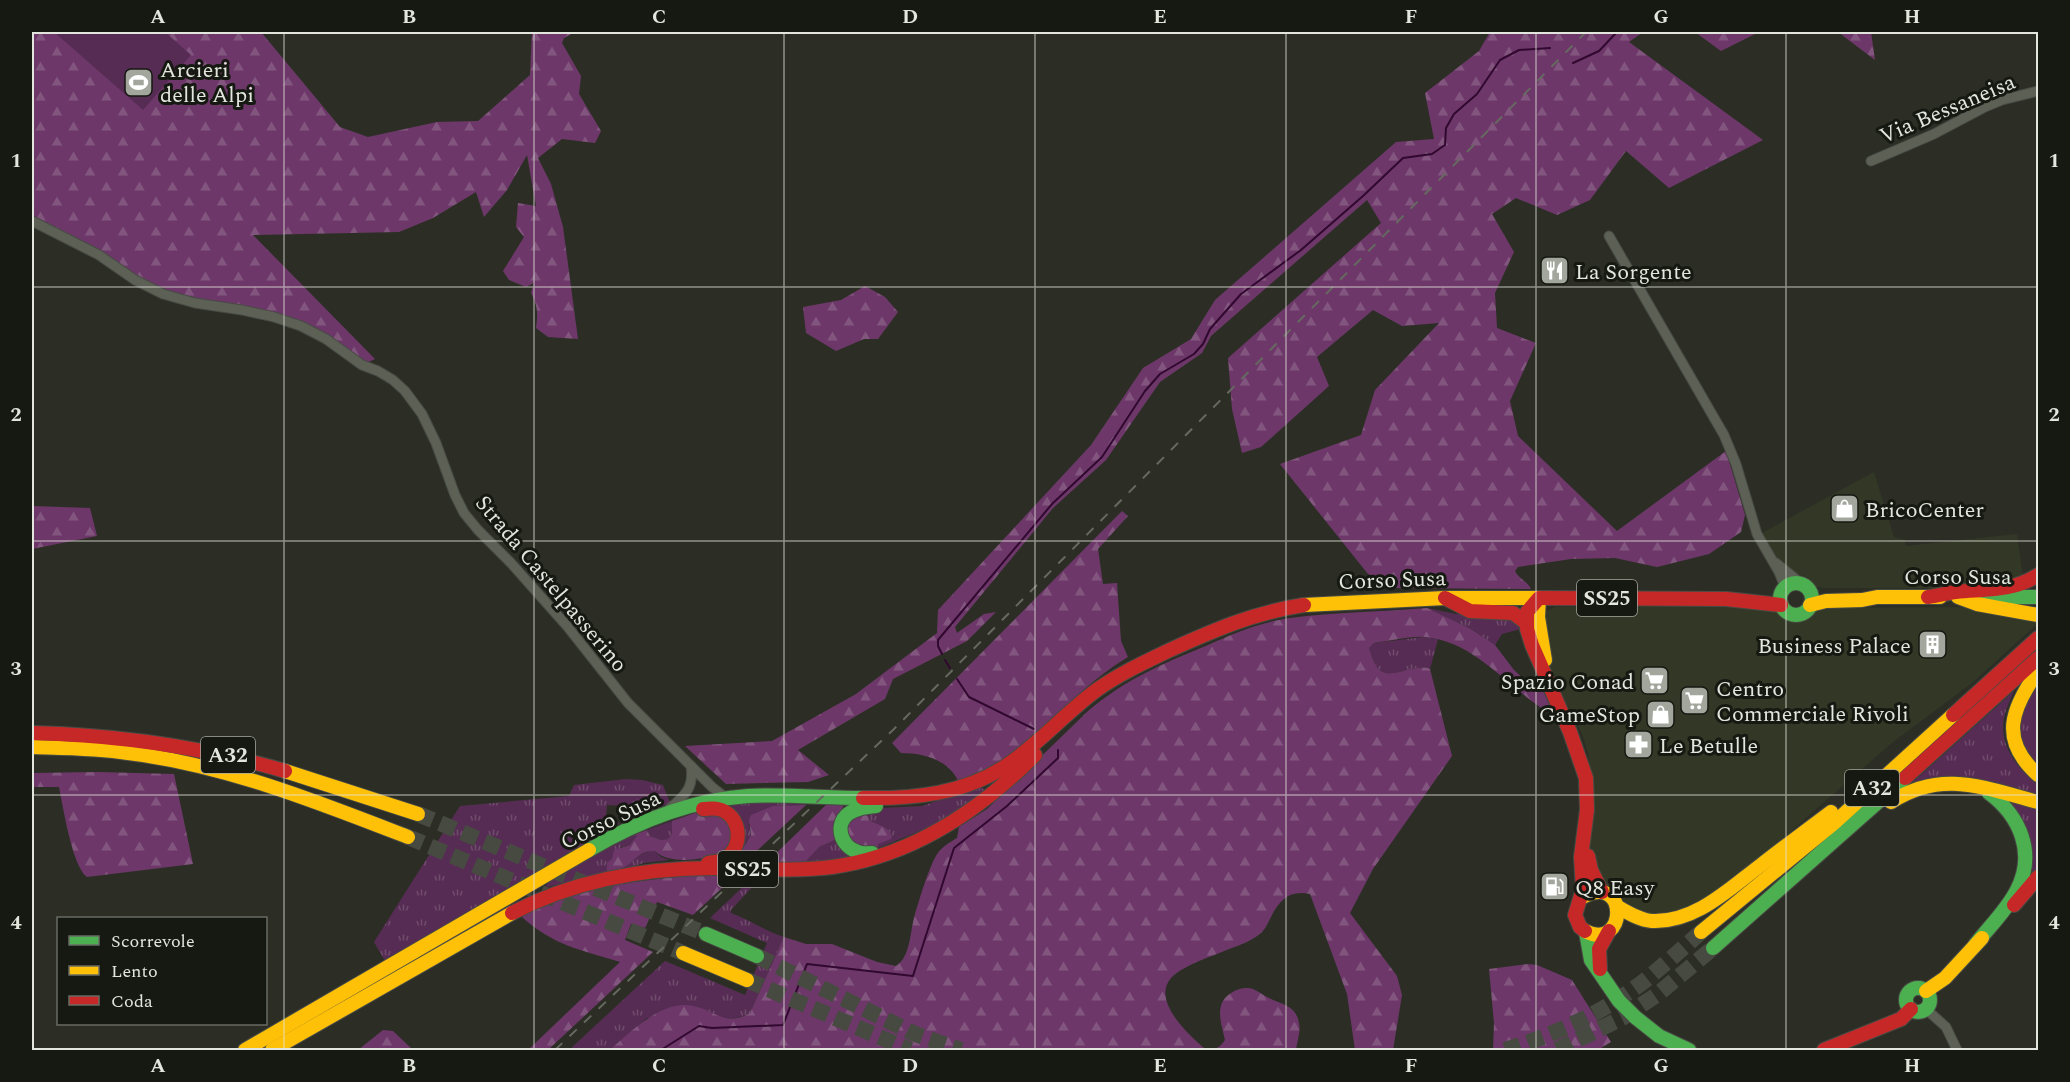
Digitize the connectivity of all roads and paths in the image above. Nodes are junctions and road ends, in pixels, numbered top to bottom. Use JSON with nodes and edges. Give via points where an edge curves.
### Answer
{"nodes":[{"id":1,"x":2038,"y":90,"type":"edge"},
{"id":2,"x":1871,"y":161,"type":"dead end"},
{"id":3,"x":32,"y":221,"type":"edge"},
{"id":4,"x":1609,"y":236,"type":"dead end"},
{"id":5,"x":1773,"y":561,"type":"junction"},
{"id":6,"x":2038,"y":575,"type":"edge"},
{"id":7,"x":1805,"y":587,"type":"junction"},
{"id":8,"x":1782,"y":595,"type":"junction"},
{"id":9,"x":1877,"y":597,"type":"junction"},
{"id":10,"x":1928,"y":597,"type":"junction"},
{"id":11,"x":1958,"y":597,"type":"junction"},
{"id":12,"x":2038,"y":597,"type":"edge"},
{"id":13,"x":1445,"y":598,"type":"junction"},
{"id":14,"x":1539,"y":598,"type":"junction"},
{"id":15,"x":1810,"y":605,"type":"junction"},
{"id":16,"x":2038,"y":615,"type":"edge"},
{"id":17,"x":1526,"y":621,"type":"junction"},
{"id":18,"x":2038,"y":638,"type":"edge"},
{"id":19,"x":2038,"y":658,"type":"edge"},
{"id":20,"x":2038,"y":671,"type":"edge"},
{"id":21,"x":1545,"y":674,"type":"junction"},
{"id":22,"x":1083,"y":702,"type":"junction"},
{"id":23,"x":32,"y":733,"type":"edge"},
{"id":24,"x":32,"y":747,"type":"edge"},
{"id":25,"x":1905,"y":759,"type":"junction"},
{"id":26,"x":691,"y":766,"type":"junction"},
{"id":27,"x":2038,"y":775,"type":"edge"},
{"id":28,"x":1984,"y":789,"type":"junction"},
{"id":29,"x":934,"y":795,"type":"junction"},
{"id":30,"x":726,"y":798,"type":"junction"},
{"id":31,"x":2038,"y":802,"type":"edge"},
{"id":32,"x":663,"y":813,"type":"junction"},
{"id":33,"x":418,"y":814,"type":"tunnel mouth"},
{"id":34,"x":408,"y":837,"type":"tunnel mouth"},
{"id":35,"x":928,"y":837,"type":"junction"},
{"id":36,"x":1584,"y":842,"type":"junction"},
{"id":37,"x":649,"y":871,"type":"junction"},
{"id":38,"x":2038,"y":877,"type":"edge"},
{"id":39,"x":1782,"y":888,"type":"junction"},
{"id":40,"x":1602,"y":892,"type":"junction"},
{"id":41,"x":1581,"y":898,"type":"junction"},
{"id":42,"x":1618,"y":907,"type":"junction"},
{"id":43,"x":1609,"y":931,"type":"junction"},
{"id":44,"x":1586,"y":932,"type":"junction"},
{"id":45,"x":1701,"y":933,"type":"tunnel mouth"},
{"id":46,"x":706,"y":934,"type":"tunnel mouth"},
{"id":47,"x":1975,"y":945,"type":"junction"},
{"id":48,"x":1713,"y":948,"type":"tunnel mouth"},
{"id":49,"x":683,"y":953,"type":"tunnel mouth"},
{"id":50,"x":757,"y":956,"type":"tunnel mouth"},
{"id":51,"x":1601,"y":974,"type":"junction"},
{"id":52,"x":747,"y":980,"type":"tunnel mouth"},
{"id":53,"x":1926,"y":991,"type":"junction"},
{"id":54,"x":1911,"y":1009,"type":"junction"},
{"id":55,"x":1926,"y":1009,"type":"junction"},
{"id":56,"x":245,"y":1050,"type":"edge"},
{"id":57,"x":272,"y":1050,"type":"edge"},
{"id":58,"x":1689,"y":1050,"type":"edge"},
{"id":59,"x":1824,"y":1050,"type":"edge"},
{"id":60,"x":1957,"y":1050,"type":"edge"}],
"edges":[{"from":1,"to":2,"type":"street","name":"Via Bessaneisa","via":[[1985,107]]},
{"from":3,"to":26,"type":"street","name":"Strada Castelpasserino","via":[[163,294],[264,314],[301,326],[393,380],[422,414],[455,495],[477,530],[567,626],[623,698]]},
{"from":4,"to":5,"type":"street","via":[[1724,435],[1757,534]]},
{"from":5,"to":7,"type":"street"},
{"from":5,"to":8,"type":"street"},
{"from":6,"to":10,"type":"main road","via":[[2004,589]]},
{"from":7,"to":8,"type":"main road","number":"SS25","via":[[1793,583]]},
{"from":7,"to":9,"type":"main road","name":"Corso Susa","number":"SS25"},
{"from":7,"to":15,"type":"main road","via":[[1812,599]]},
{"from":8,"to":14,"type":"main road","name":"Corso Susa","number":"SS25","via":[[1726,599]]},
{"from":8,"to":15,"type":"main road","number":"SS25","via":[[1786,612],[1795,615]]},
{"from":9,"to":10,"type":"main road","name":"Corso Susa","number":"SS25"},
{"from":9,"to":15,"type":"main road","name":"Corso Susa","number":"SS25"},
{"from":10,"to":11,"type":"main road","name":"Corso Susa","number":"SS25"},
{"from":11,"to":12,"type":"main road","name":"Corso Susa","number":"SS25"},
{"from":11,"to":16,"type":"main road","via":[[1973,605]]},
{"from":13,"to":14,"type":"main road","name":"Corso Susa","number":"SS25"},
{"from":13,"to":17,"type":"main road","via":[[1470,611],[1513,613]]},
{"from":13,"to":22,"type":"main road","name":"Corso Susa","number":"SS25","via":[[1317,603],[1276,609],[1236,621],[1148,659],[1111,679]]},
{"from":14,"to":17,"type":"main road","via":[[1527,609]]},
{"from":14,"to":21,"type":"main road"},
{"from":17,"to":21,"type":"main road"},
{"from":18,"to":25,"type":"main road","number":"A32"},
{"from":19,"to":39,"type":"main road","number":"A32"},
{"from":20,"to":27,"type":"main road","via":[[2022,695],[2012,723],[2016,749]]},
{"from":21,"to":36,"type":"main road","via":[[1584,771],[1588,796]]},
{"from":22,"to":29,"type":"main road","name":"Corso Susa","number":"SS25","via":[[995,773]]},
{"from":22,"to":35,"type":"main road","name":"Corso Susa","number":"SS25","via":[[1001,787],[966,815]]},
{"from":23,"to":33,"type":"main road","number":"A32","via":[[123,737],[188,747],[292,772]]},
{"from":24,"to":34,"type":"main road","number":"A32","via":[[92,749],[194,764],[247,778]]},
{"from":25,"to":42,"type":"main road","via":[[1876,775],[1710,904],[1685,916],[1650,921]]},
{"from":25,"to":45,"type":"main road","number":"A32"},
{"from":26,"to":30,"type":"street","name":"Strada Castelpasserino"},
{"from":26,"to":32,"type":"street","via":[[693,778],[687,792]]},
{"from":28,"to":31,"type":"main road"},
{"from":28,"to":39,"type":"main road","via":[[1940,783],[1905,792],[1810,874]]},
{"from":28,"to":47,"type":"main road","via":[[2014,815],[2024,838],[2025,862],[2018,889]]},
{"from":29,"to":30,"type":"main road","name":"Corso Susa","number":"SS25","via":[[897,799],[767,795]]},
{"from":29,"to":35,"type":"main road","via":[[910,805],[858,807],[846,814],[840,829],[847,847],[862,855]]},
{"from":30,"to":32,"type":"main road","name":"Corso Susa","number":"SS25"},
{"from":32,"to":37,"type":"main road","via":[[678,815],[706,808],[722,809],[738,827],[738,841],[732,854],[724,859],[670,863]]},
{"from":32,"to":56,"type":"main road","name":"Corso Susa","number":"SS25","via":[[603,842]]},
{"from":35,"to":37,"type":"main road","name":"Corso Susa","number":"SS25","via":[[870,859],[822,868]]},
{"from":36,"to":40,"type":"main road"},
{"from":36,"to":41,"type":"main road","via":[[1580,854]]},
{"from":37,"to":57,"type":"main road","name":"Corso Susa","number":"SS25","via":[[591,881],[548,895]]},
{"from":38,"to":47,"type":"main road"},
{"from":39,"to":48,"type":"main road","number":"A32"},
{"from":40,"to":41,"type":"main road","via":[[1591,892]]},
{"from":40,"to":42,"type":"main road","via":[[1612,897]]},
{"from":41,"to":44,"type":"main road","via":[[1575,916]]},
{"from":42,"to":43,"type":"main road","via":[[1617,921]]},
{"from":43,"to":44,"type":"main road","via":[[1597,935]]},
{"from":43,"to":51,"type":"main road","via":[[1599,949]]},
{"from":44,"to":51,"type":"main road","via":[[1591,960]]},
{"from":46,"to":50,"type":"main road"},
{"from":47,"to":53,"type":"main road","via":[[1945,978]]},
{"from":49,"to":52,"type":"main road"},
{"from":51,"to":58,"type":"main road","via":[[1635,1017],[1659,1036]]},
{"from":53,"to":54,"type":"main road","via":[[1914,989],[1908,994]]},
{"from":53,"to":55,"type":"main road","via":[[1930,1002]]},
{"from":54,"to":55,"type":"main road"},
{"from":54,"to":59,"type":"main road","via":[[1902,1019]]},
{"from":55,"to":60,"type":"street","via":[[1950,1034]]}]}
